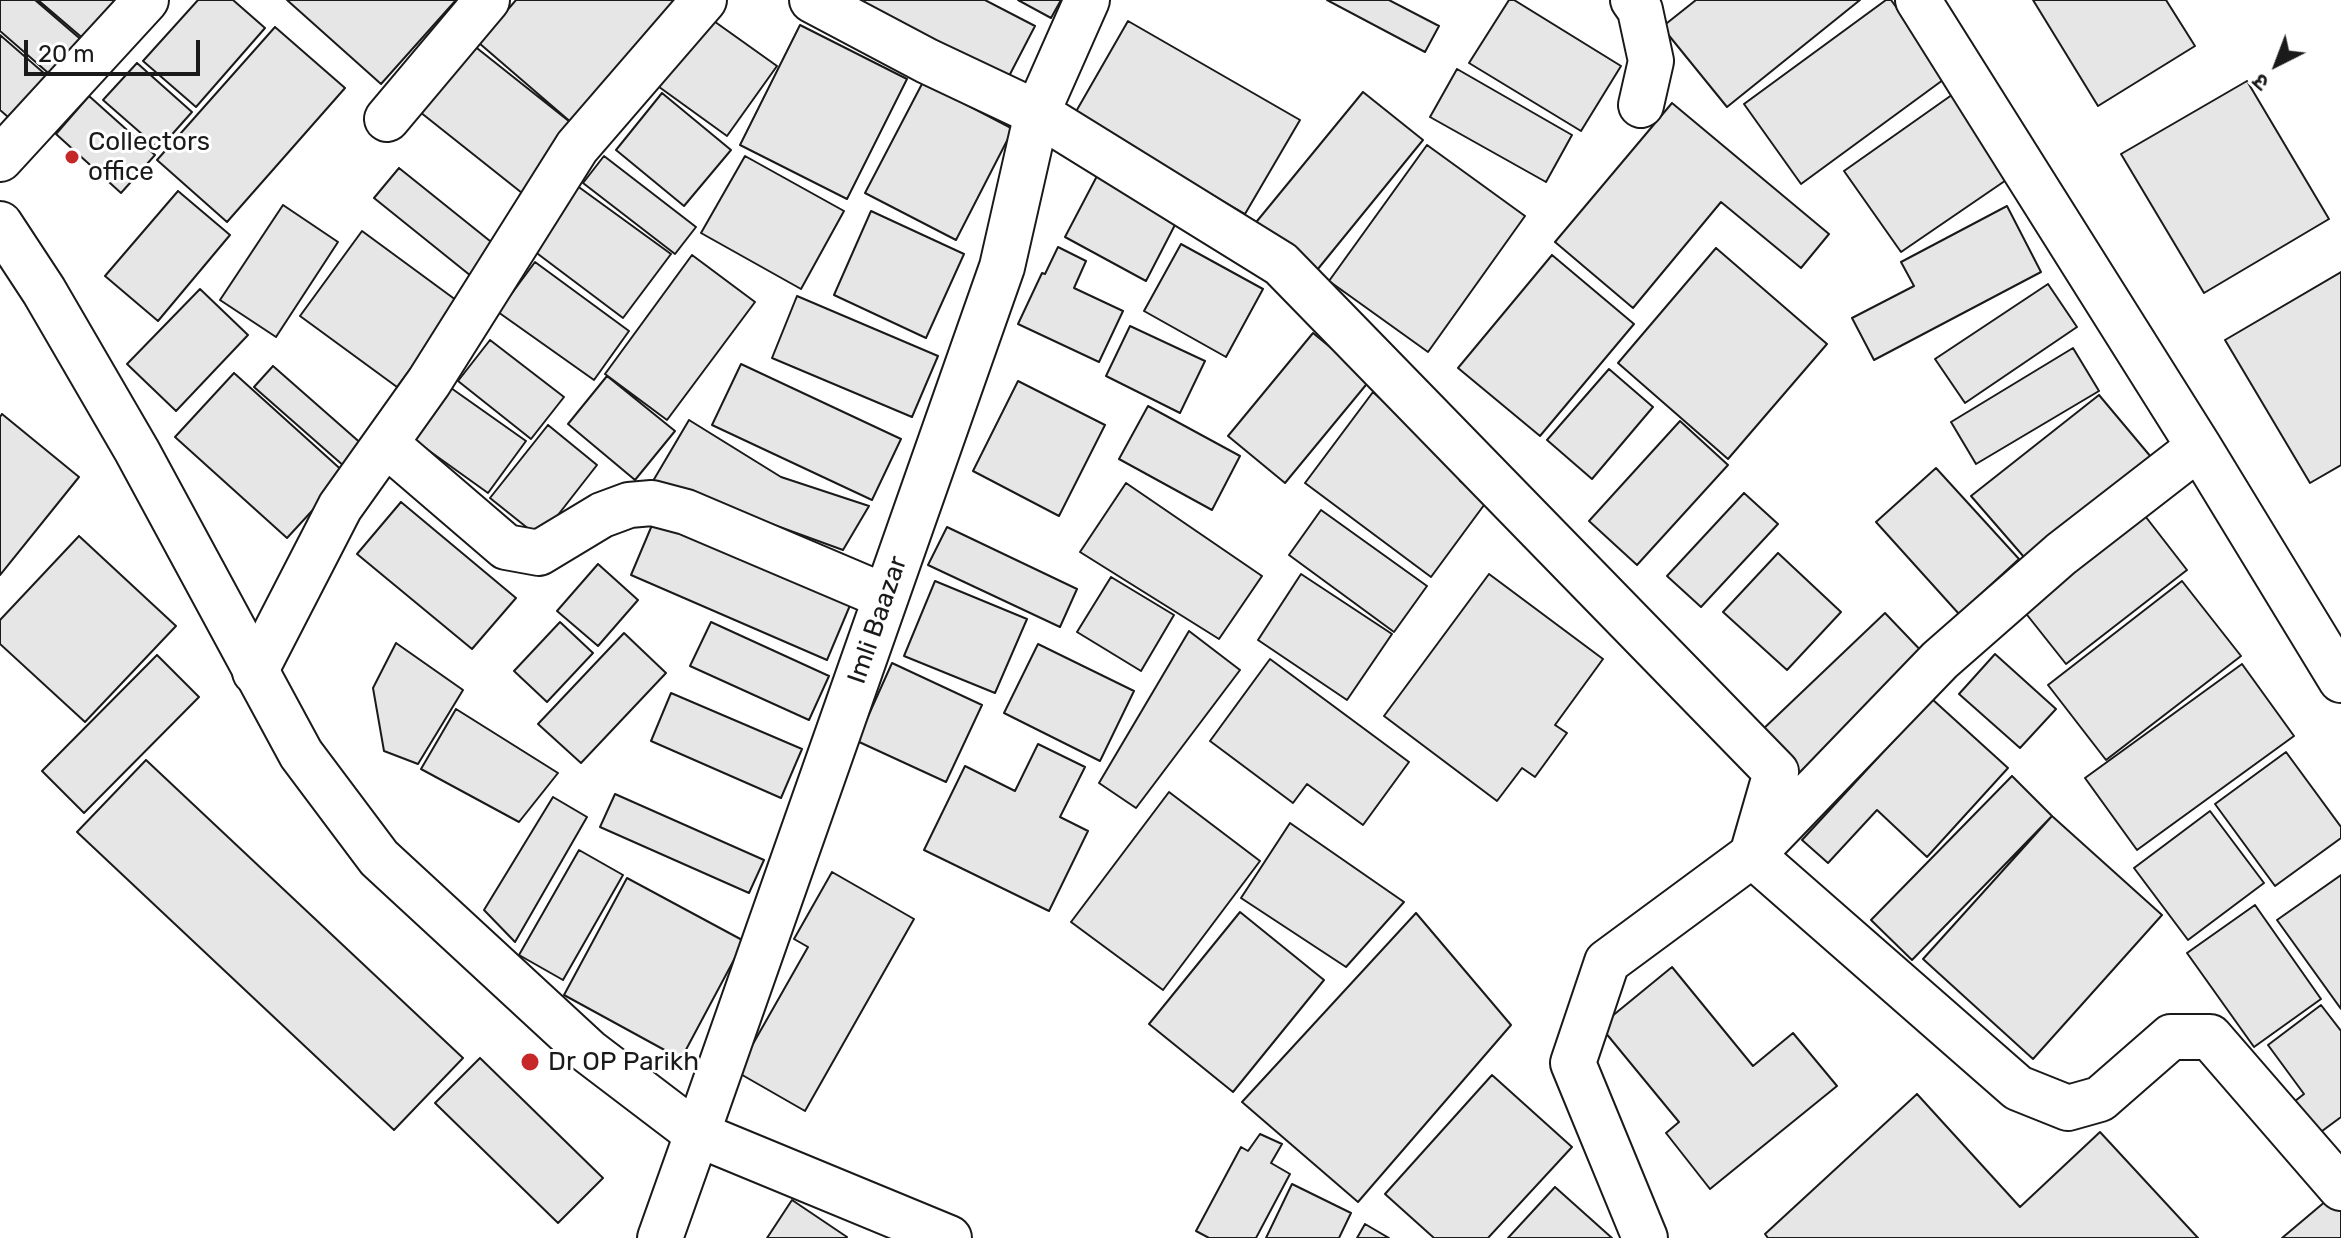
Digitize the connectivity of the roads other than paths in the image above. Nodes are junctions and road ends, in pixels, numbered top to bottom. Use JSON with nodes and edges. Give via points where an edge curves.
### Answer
{"nodes":[{"id":1,"x":146,"y":0,"type":"edge"},
{"id":2,"x":487,"y":0,"type":"edge"},
{"id":3,"x":704,"y":0,"type":"edge"},
{"id":4,"x":812,"y":0,"type":"edge"},
{"id":5,"x":1087,"y":0,"type":"edge"},
{"id":6,"x":1633,"y":0,"type":"edge"},
{"id":7,"x":1918,"y":0,"type":"edge"},
{"id":8,"x":1641,"y":105,"type":"dead end"},
{"id":9,"x":1037,"y":113,"type":"junction"},
{"id":10,"x":387,"y":119,"type":"dead end"},
{"id":11,"x":0,"y":159,"type":"edge"},
{"id":12,"x":0,"y":224,"type":"edge"},
{"id":13,"x":386,"y":444,"type":"junction"},
{"id":14,"x":2199,"y":447,"type":"junction"},
{"id":15,"x":886,"y":597,"type":"junction"},
{"id":16,"x":255,"y":672,"type":"junction"},
{"id":17,"x":2341,"y":680,"type":"edge"},
{"id":18,"x":1752,"y":855,"type":"junction"},
{"id":19,"x":697,"y":1134,"type":"junction"},
{"id":20,"x":2341,"y":1188,"type":"edge"},
{"id":21,"x":660,"y":1238,"type":"edge"},
{"id":22,"x":949,"y":1238,"type":"edge"},
{"id":23,"x":1645,"y":1238,"type":"edge"}],
"edges":[{"from":1,"to":11,"type":"street"},
{"from":2,"to":10,"type":"street"},
{"from":3,"to":13,"type":"street","via":[[577,147]]},
{"from":4,"to":9,"type":"street"},
{"from":5,"to":9,"type":"street","name":"Imli Baazar"},
{"from":6,"to":8,"type":"street","via":[[1651,61]]},
{"from":7,"to":14,"type":"street"},
{"from":9,"to":15,"type":"street","name":"Imli Baazar","via":[[1002,267]]},
{"from":9,"to":18,"type":"street","via":[[1281,264],[1776,772]]},
{"from":12,"to":16,"type":"street","via":[[137,451]]},
{"from":13,"to":15,"type":"street","via":[[506,547],[539,553],[602,515],[652,503],[686,512]]},
{"from":13,"to":16,"type":"street","via":[[340,507]]},
{"from":14,"to":17,"type":"street"},
{"from":14,"to":18,"type":"street","via":[[2061,554],[1940,660]]},
{"from":15,"to":19,"type":"street","name":"Imli Baazar"},
{"from":16,"to":19,"type":"street","via":[[301,754],[379,858],[588,1051]]},
{"from":18,"to":20,"type":"street","via":[[2018,1088],[2068,1108],[2100,1099],[2171,1037],[2210,1037]]},
{"from":18,"to":23,"type":"street","via":[[1607,962],[1573,1063]]},
{"from":19,"to":21,"type":"street","name":"Imli Baazar"},
{"from":19,"to":22,"type":"street"}]}
